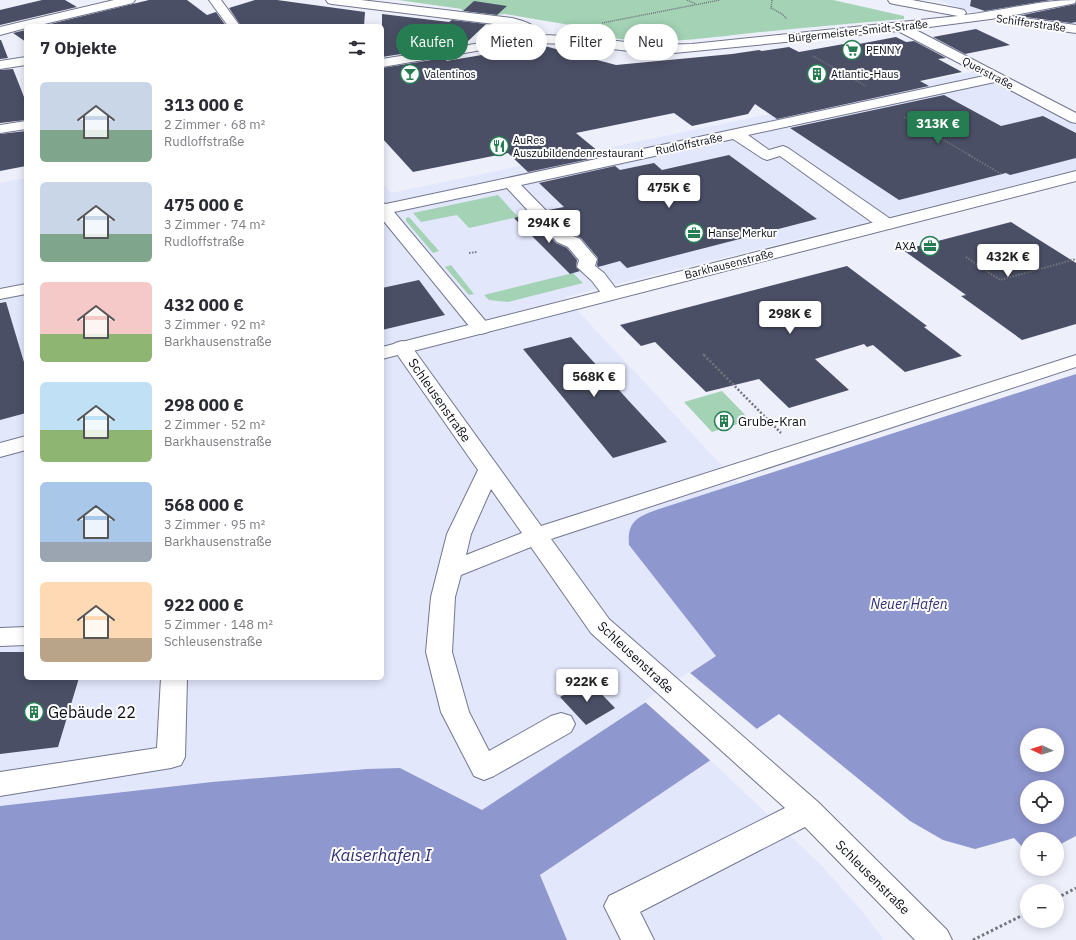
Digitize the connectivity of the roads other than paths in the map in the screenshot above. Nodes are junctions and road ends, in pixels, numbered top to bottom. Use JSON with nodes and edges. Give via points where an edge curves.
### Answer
{"nodes":[{"id":1,"x":129,"y":0,"type":"edge"},
{"id":2,"x":215,"y":0,"type":"edge"},
{"id":3,"x":332,"y":0,"type":"edge"},
{"id":4,"x":894,"y":0,"type":"edge"},
{"id":5,"x":1071,"y":0,"type":"edge"},
{"id":6,"x":986,"y":16,"type":"junction"},
{"id":7,"x":29,"y":24,"type":"edge"},
{"id":8,"x":233,"y":24,"type":"edge"},
{"id":9,"x":518,"y":24,"type":"edge"},
{"id":10,"x":24,"y":25,"type":"edge"},
{"id":11,"x":901,"y":27,"type":"junction"},
{"id":12,"x":1076,"y":30,"type":"edge"},
{"id":13,"x":0,"y":31,"type":"edge"},
{"id":14,"x":547,"y":38,"type":"edge"},
{"id":15,"x":476,"y":47,"type":"edge"},
{"id":16,"x":24,"y":61,"type":"edge"},
{"id":17,"x":384,"y":63,"type":"edge"},
{"id":18,"x":0,"y":65,"type":"edge"},
{"id":19,"x":997,"y":77,"type":"junction"},
{"id":20,"x":1076,"y":119,"type":"edge"},
{"id":21,"x":24,"y":125,"type":"edge"},
{"id":22,"x":0,"y":129,"type":"edge"},
{"id":23,"x":736,"y":134,"type":"junction"},
{"id":24,"x":1076,"y":176,"type":"edge"},
{"id":25,"x":510,"y":182,"type":"junction"},
{"id":26,"x":384,"y":209,"type":"edge"},
{"id":27,"x":384,"y":210,"type":"edge"},
{"id":28,"x":886,"y":224,"type":"junction"},
{"id":29,"x":24,"y":289,"type":"edge"},
{"id":30,"x":0,"y":294,"type":"edge"},
{"id":31,"x":611,"y":294,"type":"junction"},
{"id":32,"x":481,"y":328,"type":"junction"},
{"id":33,"x":402,"y":347,"type":"junction"},
{"id":34,"x":384,"y":352,"type":"edge"},
{"id":35,"x":1076,"y":361,"type":"edge"},
{"id":36,"x":24,"y":444,"type":"edge"},
{"id":37,"x":0,"y":450,"type":"edge"},
{"id":38,"x":489,"y":470,"type":"junction"},
{"id":39,"x":536,"y":536,"type":"junction"},
{"id":40,"x":450,"y":570,"type":"junction"},
{"id":41,"x":24,"y":636,"type":"edge"},
{"id":42,"x":0,"y":637,"type":"edge"},
{"id":43,"x":174,"y":680,"type":"edge"},
{"id":44,"x":561,"y":724,"type":"dead end"},
{"id":45,"x":0,"y":784,"type":"edge"},
{"id":46,"x":808,"y":811,"type":"junction"},
{"id":47,"x":638,"y":940,"type":"edge"},
{"id":48,"x":936,"y":940,"type":"edge"}],
"edges":[{"from":1,"to":7,"type":"street"},
{"from":2,"to":8,"type":"street"},
{"from":3,"to":9,"type":"street"},
{"from":4,"to":6,"type":"street","name":"Schifferstraße"},
{"from":5,"to":6,"type":"street","name":"Bürgermeister-Smidt-Straße"},
{"from":6,"to":11,"type":"street","name":"Bürgermeister-Smidt-Straße"},
{"from":6,"to":12,"type":"street","name":"Schifferstraße"},
{"from":10,"to":13,"type":"street"},
{"from":11,"to":14,"type":"street","name":"Bürgermeister-Smidt-Straße","via":[[660,50]]},
{"from":11,"to":19,"type":"street","name":"Querstraße"},
{"from":15,"to":17,"type":"street","name":"Bürgermeister-Smidt-Straße"},
{"from":16,"to":18,"type":"street"},
{"from":19,"to":20,"type":"street","name":"Querstraße"},
{"from":19,"to":23,"type":"street","name":"Rudloffstraße"},
{"from":21,"to":22,"type":"street"},
{"from":23,"to":25,"type":"street","name":"Rudloffstraße"},
{"from":23,"to":28,"type":"street","via":[[767,154],[783,151]]},
{"from":24,"to":28,"type":"street","name":"Barkhausenstraße"},
{"from":25,"to":26,"type":"street","name":"Rudloffstraße"},
{"from":25,"to":31,"type":"street","via":[[563,238],[574,243],[588,259],[586,267],[598,277]]},
{"from":27,"to":32,"type":"street"},
{"from":28,"to":31,"type":"street","name":"Barkhausenstraße"},
{"from":29,"to":30,"type":"street"},
{"from":31,"to":32,"type":"street","name":"Barkhausenstraße"},
{"from":32,"to":33,"type":"street","name":"Barkhausenstraße"},
{"from":33,"to":34,"type":"street","name":"Barkhausenstraße"},
{"from":33,"to":38,"type":"street","name":"Schleusenstraße"},
{"from":35,"to":39,"type":"street"},
{"from":36,"to":37,"type":"street"},
{"from":38,"to":39,"type":"street","name":"Schleusenstraße"},
{"from":38,"to":40,"type":"street","via":[[459,534]]},
{"from":39,"to":40,"type":"street"},
{"from":39,"to":46,"type":"street","name":"Schleusenstraße","via":[[600,626]]},
{"from":40,"to":44,"type":"street","via":[[443,597],[438,652],[455,712],[484,768]]},
{"from":41,"to":42,"type":"street"},
{"from":43,"to":45,"type":"street","via":[[171,757]]},
{"from":46,"to":47,"type":"street","via":[[620,906]]},
{"from":46,"to":48,"type":"street","name":"Schleusenstraße"}]}
